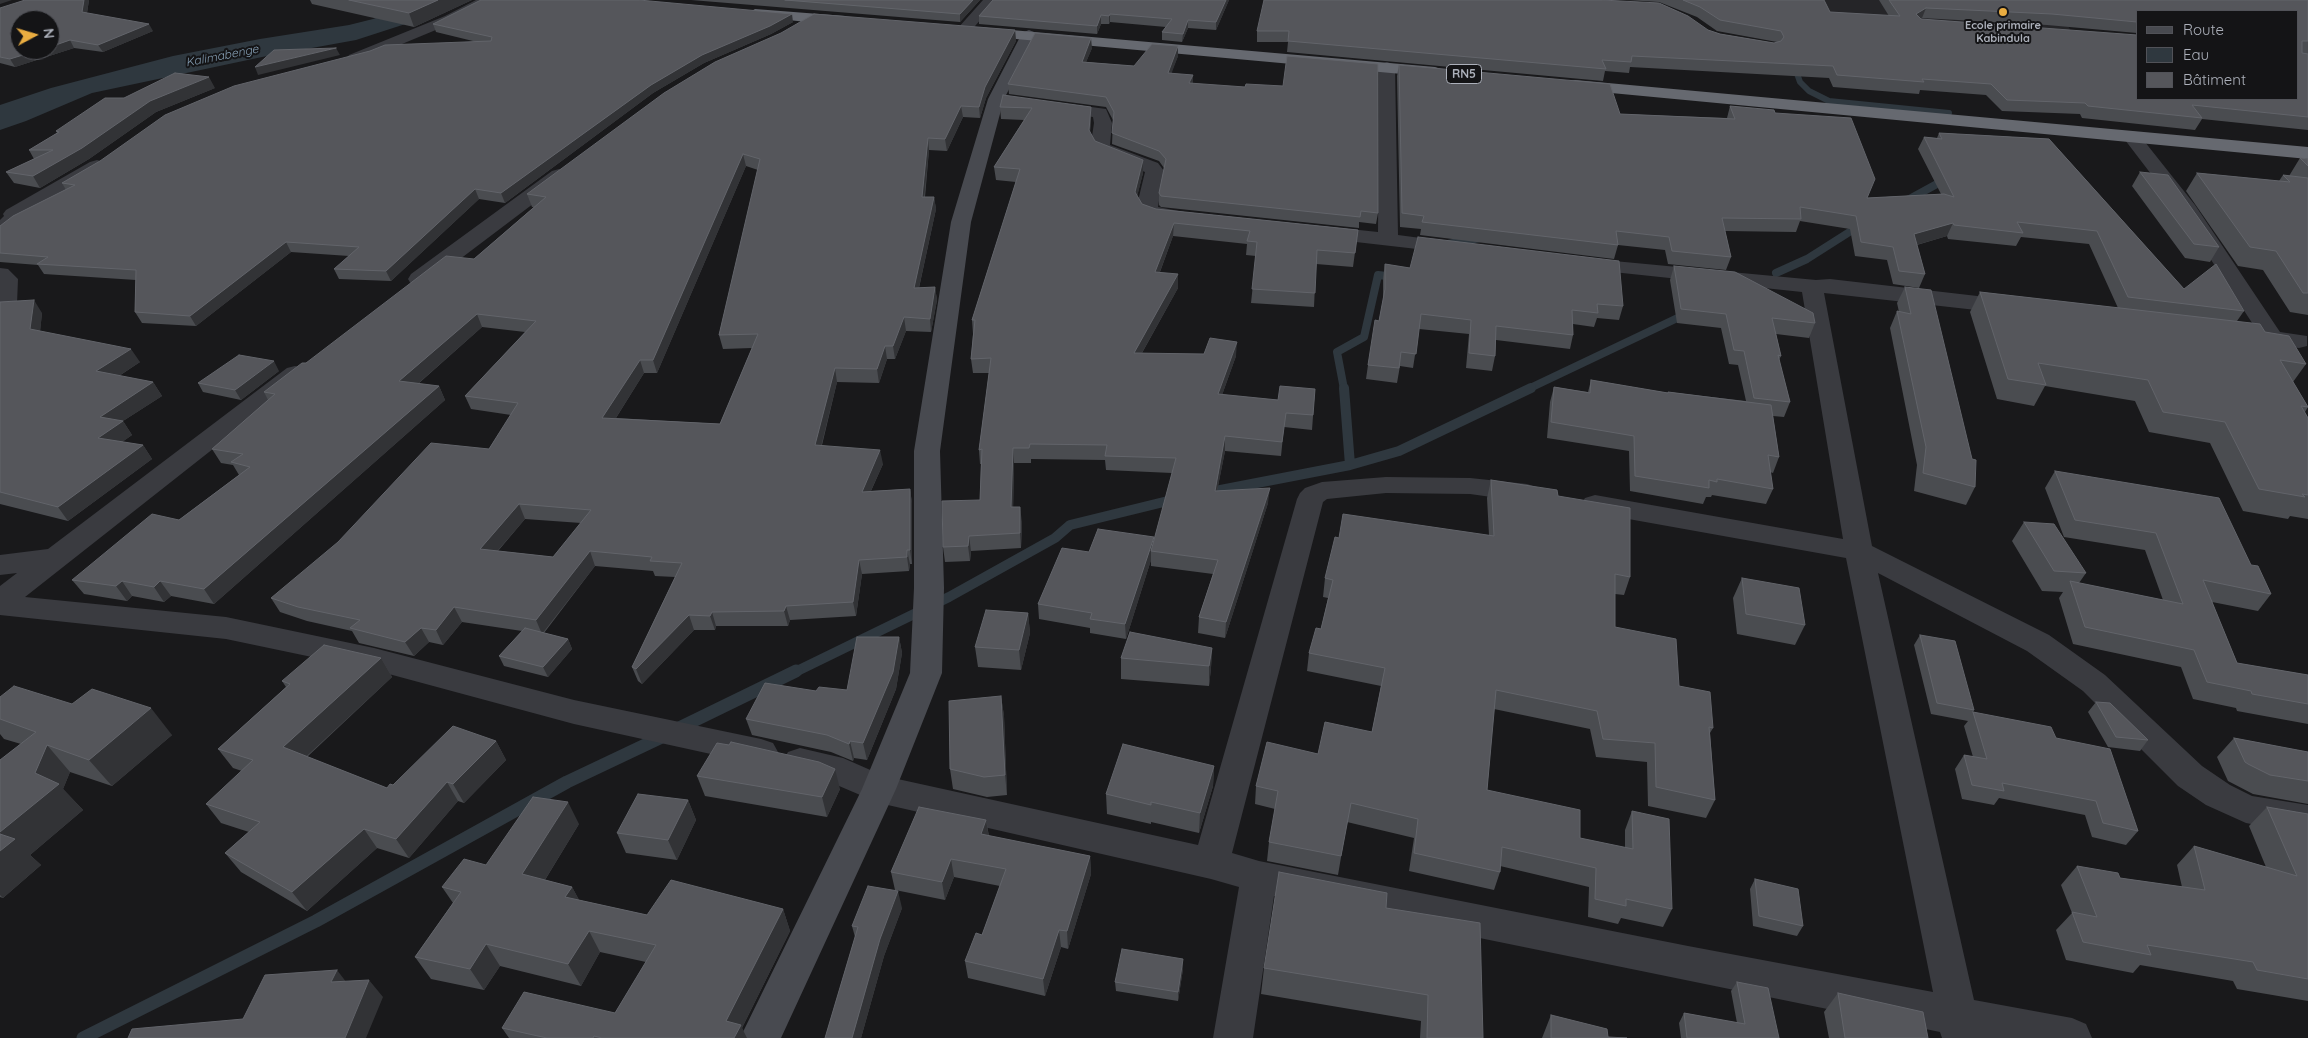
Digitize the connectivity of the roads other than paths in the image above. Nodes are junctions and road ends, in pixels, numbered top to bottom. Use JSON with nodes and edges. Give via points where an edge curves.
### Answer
{"nodes":[{"id":1,"x":487,"y":0,"type":"edge"},
{"id":2,"x":991,"y":0,"type":"edge"},
{"id":3,"x":736,"y":11,"type":"edge"},
{"id":4,"x":812,"y":18,"type":"junction"},
{"id":5,"x":859,"y":22,"type":"edge"},
{"id":6,"x":944,"y":30,"type":"edge"},
{"id":7,"x":963,"y":31,"type":"junction"},
{"id":8,"x":784,"y":35,"type":"edge"},
{"id":9,"x":1030,"y":35,"type":"junction"},
{"id":10,"x":339,"y":62,"type":"edge"},
{"id":11,"x":1388,"y":67,"type":"junction"},
{"id":12,"x":1447,"y":73,"type":"edge"},
{"id":13,"x":1556,"y":83,"type":"edge"},
{"id":14,"x":1014,"y":102,"type":"junction"},
{"id":15,"x":2131,"y":136,"type":"junction"},
{"id":16,"x":2308,"y":153,"type":"edge"},
{"id":17,"x":112,"y":155,"type":"edge"},
{"id":18,"x":577,"y":162,"type":"edge"},
{"id":19,"x":1204,"y":219,"type":"edge"},
{"id":20,"x":0,"y":230,"type":"edge"},
{"id":21,"x":1301,"y":230,"type":"edge"},
{"id":22,"x":1388,"y":239,"type":"junction"},
{"id":23,"x":1469,"y":249,"type":"edge"},
{"id":24,"x":1567,"y":262,"type":"edge"},
{"id":25,"x":0,"y":274,"type":"edge"},
{"id":26,"x":1816,"y":287,"type":"junction"},
{"id":27,"x":399,"y":294,"type":"edge"},
{"id":28,"x":6,"y":304,"type":"edge"},
{"id":29,"x":2037,"y":310,"type":"edge"},
{"id":30,"x":2234,"y":333,"type":"edge"},
{"id":31,"x":2297,"y":344,"type":"edge"},
{"id":32,"x":315,"y":358,"type":"edge"},
{"id":33,"x":1859,"y":551,"type":"junction"},
{"id":34,"x":54,"y":558,"type":"junction"},
{"id":35,"x":0,"y":565,"type":"edge"},
{"id":36,"x":0,"y":603,"type":"edge"},
{"id":37,"x":879,"y":789,"type":"junction"},
{"id":38,"x":2308,"y":820,"type":"edge"},
{"id":39,"x":1211,"y":863,"type":"junction"},
{"id":40,"x":1259,"y":877,"type":"junction"},
{"id":41,"x":1959,"y":1028,"type":"edge"},
{"id":42,"x":760,"y":1038,"type":"edge"},
{"id":43,"x":1233,"y":1038,"type":"edge"},
{"id":44,"x":2072,"y":1038,"type":"edge"}],
"edges":[{"from":1,"to":10,"type":"street","via":[[367,55]]},
{"from":2,"to":7,"type":"street"},
{"from":3,"to":4,"type":"highway"},
{"from":4,"to":5,"type":"highway"},
{"from":4,"to":8,"type":"street"},
{"from":6,"to":7,"type":"highway","number":"RN5"},
{"from":7,"to":9,"type":"highway","number":"RN5"},
{"from":9,"to":11,"type":"highway","number":"RN5"},
{"from":9,"to":14,"type":"street"},
{"from":11,"to":12,"type":"highway","number":"RN5"},
{"from":11,"to":22,"type":"street"},
{"from":13,"to":15,"type":"highway"},
{"from":14,"to":19,"type":"street","via":[[1100,113],[1100,144],[1103,149],[1155,171],[1147,205],[1150,211]]},
{"from":14,"to":37,"type":"street","via":[[961,222],[927,451],[926,673]]},
{"from":15,"to":16,"type":"highway"},
{"from":15,"to":31,"type":"street"},
{"from":17,"to":20,"type":"street","via":[[12,214],[15,217]]},
{"from":18,"to":27,"type":"street"},
{"from":21,"to":22,"type":"street"},
{"from":22,"to":23,"type":"street"},
{"from":24,"to":26,"type":"street"},
{"from":25,"to":28,"type":"street","via":[[7,280]]},
{"from":26,"to":29,"type":"street"},
{"from":26,"to":33,"type":"street","via":[[1813,292]]},
{"from":30,"to":31,"type":"street"},
{"from":32,"to":34,"type":"street"},
{"from":33,"to":38,"type":"street","via":[[2038,643],[2094,683],[2190,776],[2218,795],[2246,809]]},
{"from":33,"to":39,"type":"street","via":[[1563,498],[1470,486],[1386,485],[1315,494],[1310,499]]},
{"from":33,"to":41,"type":"street"},
{"from":34,"to":35,"type":"street"},
{"from":34,"to":36,"type":"street"},
{"from":36,"to":37,"type":"street","via":[[226,628],[374,659],[574,712],[831,768]]},
{"from":37,"to":39,"type":"street"},
{"from":37,"to":42,"type":"street"},
{"from":39,"to":40,"type":"street"},
{"from":40,"to":41,"type":"street"},
{"from":40,"to":43,"type":"street"},
{"from":41,"to":44,"type":"street"}]}
